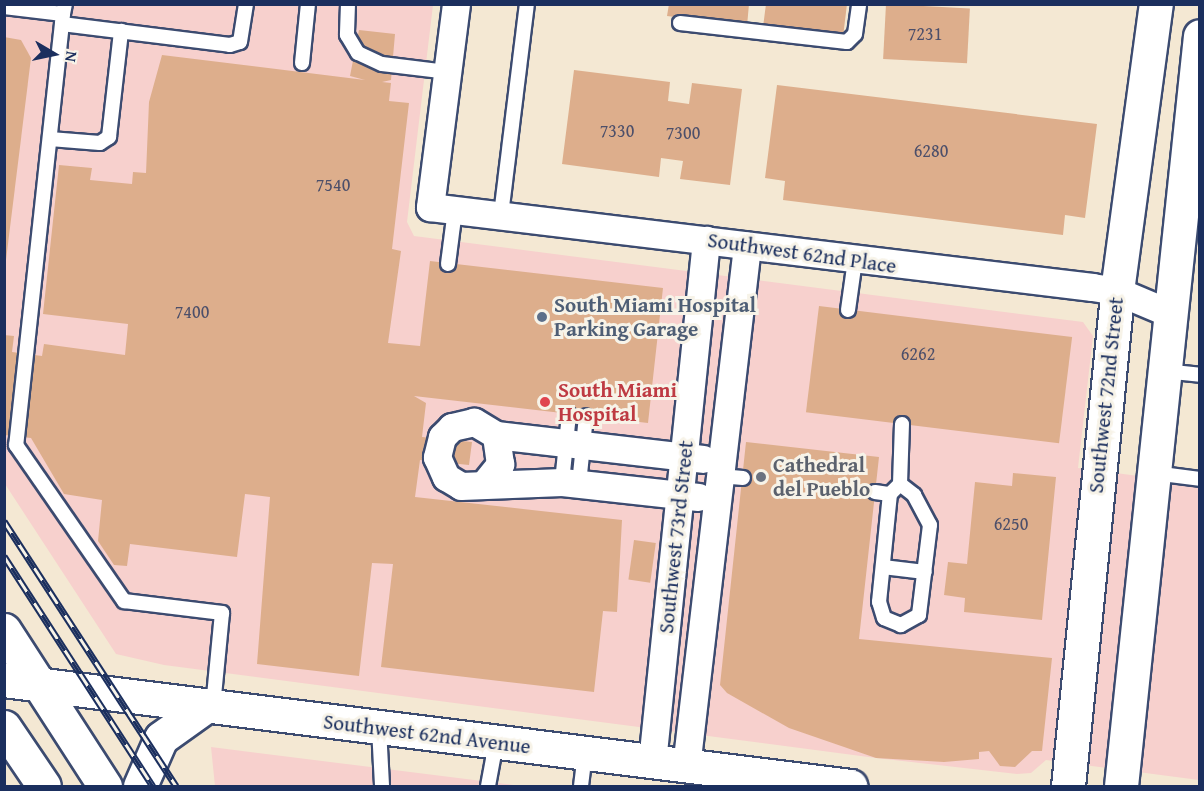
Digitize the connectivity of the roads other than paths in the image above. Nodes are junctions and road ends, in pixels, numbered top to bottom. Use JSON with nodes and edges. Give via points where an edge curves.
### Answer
{"nodes":[{"id":1,"x":246,"y":4,"type":"edge"},
{"id":2,"x":308,"y":4,"type":"edge"},
{"id":3,"x":348,"y":4,"type":"edge"},
{"id":4,"x":456,"y":4,"type":"edge"},
{"id":5,"x":526,"y":4,"type":"edge"},
{"id":6,"x":859,"y":4,"type":"edge"},
{"id":7,"x":1156,"y":4,"type":"edge"},
{"id":8,"x":4,"y":7,"type":"edge"},
{"id":9,"x":63,"y":14,"type":"edge"},
{"id":10,"x":680,"y":23,"type":"dead end"},
{"id":11,"x":121,"y":31,"type":"junction"},
{"id":12,"x":1200,"y":36,"type":"edge"},
{"id":13,"x":302,"y":63,"type":"dead end"},
{"id":14,"x":447,"y":72,"type":"junction"},
{"id":15,"x":50,"y":139,"type":"junction"},
{"id":16,"x":443,"y":208,"type":"junction"},
{"id":17,"x":501,"y":215,"type":"junction"},
{"id":18,"x":1189,"y":228,"type":"edge"},
{"id":19,"x":706,"y":240,"type":"junction"},
{"id":20,"x":747,"y":246,"type":"junction"},
{"id":21,"x":855,"y":260,"type":"junction"},
{"id":22,"x":448,"y":264,"type":"dead end"},
{"id":23,"x":1117,"y":291,"type":"junction"},
{"id":24,"x":848,"y":310,"type":"dead end"},
{"id":25,"x":1169,"y":313,"type":"junction"},
{"id":26,"x":1164,"y":370,"type":"junction"},
{"id":27,"x":1200,"y":375,"type":"edge"},
{"id":28,"x":569,"y":414,"type":"dead end"},
{"id":29,"x":586,"y":416,"type":"dead end"},
{"id":30,"x":902,"y":424,"type":"dead end"},
{"id":31,"x":496,"y":435,"type":"junction"},
{"id":32,"x":574,"y":446,"type":"junction"},
{"id":33,"x":685,"y":457,"type":"junction"},
{"id":34,"x":1154,"y":473,"type":"junction"},
{"id":35,"x":726,"y":479,"type":"junction"},
{"id":36,"x":1200,"y":479,"type":"edge"},
{"id":37,"x":570,"y":483,"type":"junction"},
{"id":38,"x":484,"y":484,"type":"junction"},
{"id":39,"x":895,"y":489,"type":"junction"},
{"id":40,"x":875,"y":492,"type":"dead end"},
{"id":41,"x":681,"y":495,"type":"junction"},
{"id":42,"x":883,"y":567,"type":"junction"},
{"id":43,"x":925,"y":572,"type":"junction"},
{"id":44,"x":4,"y":630,"type":"edge"},
{"id":45,"x":4,"y":680,"type":"edge"},
{"id":46,"x":38,"y":683,"type":"junction"},
{"id":47,"x":209,"y":706,"type":"junction"},
{"id":48,"x":4,"y":727,"type":"edge"},
{"id":49,"x":379,"y":728,"type":"junction"},
{"id":50,"x":495,"y":743,"type":"junction"},
{"id":51,"x":585,"y":754,"type":"junction"},
{"id":52,"x":652,"y":762,"type":"junction"},
{"id":53,"x":686,"y":767,"type":"junction"},
{"id":54,"x":44,"y":786,"type":"edge"},
{"id":55,"x":105,"y":786,"type":"edge"},
{"id":56,"x":140,"y":786,"type":"edge"},
{"id":57,"x":382,"y":786,"type":"edge"},
{"id":58,"x":488,"y":786,"type":"edge"},
{"id":59,"x":581,"y":786,"type":"edge"},
{"id":60,"x":850,"y":786,"type":"edge"},
{"id":61,"x":1068,"y":786,"type":"edge"},
{"id":62,"x":1121,"y":786,"type":"edge"}],
"edges":[{"from":1,"to":11,"type":"lane","via":[[240,42],[230,45]]},
{"from":2,"to":13,"type":"lane"},
{"from":3,"to":14,"type":"lane","via":[[347,35],[358,53],[382,64]]},
{"from":4,"to":14,"type":"street"},
{"from":5,"to":17,"type":"lane"},
{"from":6,"to":10,"type":"lane","via":[[855,34],[847,42]]},
{"from":7,"to":23,"type":"main road","name":"Southwest 72nd Street"},
{"from":8,"to":9,"type":"lane"},
{"from":9,"to":11,"type":"lane"},
{"from":9,"to":15,"type":"lane"},
{"from":11,"to":15,"type":"lane","via":[[109,137],[100,143]]},
{"from":12,"to":18,"type":"main road"},
{"from":14,"to":16,"type":"street"},
{"from":15,"to":47,"type":"lane","via":[[16,446],[124,601],[222,614]]},
{"from":16,"to":17,"type":"street","name":"Southwest 62nd Place"},
{"from":16,"to":22,"type":"lane"},
{"from":17,"to":19,"type":"street","name":"Southwest 62nd Place"},
{"from":18,"to":25,"type":"main road"},
{"from":19,"to":20,"type":"street","name":"Southwest 62nd Place"},
{"from":19,"to":33,"type":"street","name":"Southwest 73rd Street"},
{"from":20,"to":21,"type":"street","name":"Southwest 62nd Place"},
{"from":20,"to":35,"type":"street","name":"Southwest 73rd Street"},
{"from":21,"to":23,"type":"street","name":"Southwest 62nd Place"},
{"from":21,"to":24,"type":"lane"},
{"from":23,"to":25,"type":"street","name":"Southwest 62nd Place"},
{"from":23,"to":61,"type":"main road","name":"Southwest 72nd Street"},
{"from":25,"to":26,"type":"main road"},
{"from":26,"to":27,"type":"lane"},
{"from":26,"to":34,"type":"main road"},
{"from":28,"to":32,"type":"lane"},
{"from":29,"to":32,"type":"lane"},
{"from":30,"to":39,"type":"lane"},
{"from":31,"to":32,"type":"street"},
{"from":31,"to":38,"type":"street","via":[[500,465]]},
{"from":31,"to":38,"type":"street","via":[[482,425],[462,423],[446,432],[437,449],[438,465],[453,483],[469,487]]},
{"from":32,"to":33,"type":"street"},
{"from":32,"to":37,"type":"lane"},
{"from":33,"to":35,"type":"street"},
{"from":33,"to":41,"type":"street","name":"Southwest 73rd Street"},
{"from":34,"to":36,"type":"lane"},
{"from":34,"to":62,"type":"main road"},
{"from":35,"to":41,"type":"street"},
{"from":35,"to":53,"type":"street","name":"Southwest 73rd Street"},
{"from":37,"to":38,"type":"street"},
{"from":37,"to":41,"type":"street"},
{"from":39,"to":40,"type":"lane"},
{"from":39,"to":42,"type":"lane"},
{"from":39,"to":43,"type":"lane","via":[[914,495],[930,525]]},
{"from":41,"to":52,"type":"street","name":"Southwest 73rd Street"},
{"from":42,"to":43,"type":"lane"},
{"from":42,"to":43,"type":"lane","via":[[879,602],[884,618],[901,624],[920,615]]},
{"from":44,"to":46,"type":"main road"},
{"from":45,"to":46,"type":"main road","name":"Southwest 62nd Avenue"},
{"from":46,"to":47,"type":"main road","name":"Southwest 62nd Avenue"},
{"from":46,"to":55,"type":"main road"},
{"from":47,"to":49,"type":"main road","name":"Southwest 62nd Avenue"},
{"from":47,"to":56,"type":"main road","via":[[161,738]]},
{"from":48,"to":54,"type":"main road"},
{"from":49,"to":50,"type":"main road","name":"Southwest 62nd Avenue"},
{"from":49,"to":57,"type":"lane"},
{"from":50,"to":51,"type":"main road","name":"Southwest 62nd Avenue"},
{"from":50,"to":58,"type":"lane"},
{"from":51,"to":52,"type":"main road","name":"Southwest 62nd Avenue"},
{"from":51,"to":59,"type":"lane"},
{"from":52,"to":53,"type":"main road","name":"Southwest 62nd Avenue"},
{"from":53,"to":60,"type":"main road","name":"Southwest 62nd Avenue"}]}
